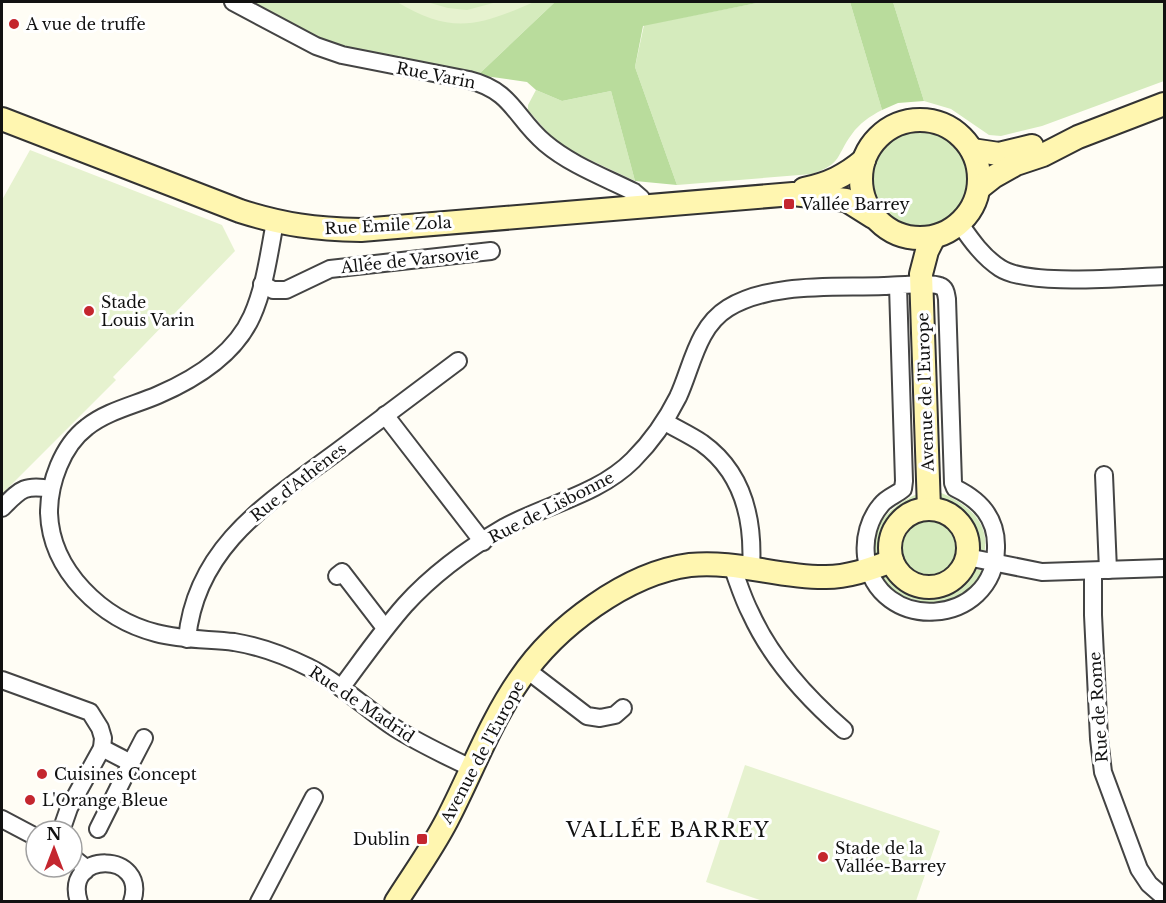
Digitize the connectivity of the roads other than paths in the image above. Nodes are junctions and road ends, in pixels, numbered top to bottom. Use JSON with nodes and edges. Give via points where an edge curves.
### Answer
{"nodes":[{"id":1,"x":233,"y":2,"type":"edge"},
{"id":2,"x":1164,"y":104,"type":"edge"},
{"id":3,"x":2,"y":119,"type":"edge"},
{"id":4,"x":1078,"y":137,"type":"junction"},
{"id":5,"x":972,"y":150,"type":"junction"},
{"id":6,"x":864,"y":160,"type":"junction"},
{"id":7,"x":979,"y":188,"type":"junction"},
{"id":8,"x":794,"y":194,"type":"junction"},
{"id":9,"x":643,"y":206,"type":"junction"},
{"id":10,"x":873,"y":217,"type":"junction"},
{"id":11,"x":275,"y":222,"type":"junction"},
{"id":12,"x":960,"y":224,"type":"junction"},
{"id":13,"x":901,"y":236,"type":"junction"},
{"id":14,"x":934,"y":237,"type":"junction"},
{"id":15,"x":491,"y":251,"type":"dead end"},
{"id":16,"x":1164,"y":276,"type":"edge"},
{"id":17,"x":921,"y":280,"type":"junction"},
{"id":18,"x":262,"y":284,"type":"junction"},
{"id":19,"x":898,"y":286,"type":"junction"},
{"id":20,"x":458,"y":361,"type":"dead end"},
{"id":21,"x":385,"y":416,"type":"junction"},
{"id":22,"x":665,"y":422,"type":"junction"},
{"id":23,"x":927,"y":447,"type":"junction"},
{"id":24,"x":951,"y":447,"type":"junction"},
{"id":25,"x":902,"y":448,"type":"junction"},
{"id":26,"x":1104,"y":475,"type":"dead end"},
{"id":27,"x":51,"y":489,"type":"junction"},
{"id":28,"x":2,"y":508,"type":"edge"},
{"id":29,"x":929,"y":509,"type":"junction"},
{"id":30,"x":483,"y":542,"type":"junction"},
{"id":31,"x":967,"y":558,"type":"junction"},
{"id":32,"x":892,"y":561,"type":"junction"},
{"id":33,"x":994,"y":564,"type":"junction"},
{"id":34,"x":742,"y":567,"type":"junction"},
{"id":35,"x":1164,"y":568,"type":"edge"},
{"id":36,"x":869,"y":569,"type":"junction"},
{"id":37,"x":1100,"y":570,"type":"junction"},
{"id":38,"x":337,"y":576,"type":"dead end"},
{"id":39,"x":386,"y":628,"type":"junction"},
{"id":40,"x":187,"y":639,"type":"junction"},
{"id":41,"x":526,"y":670,"type":"junction"},
{"id":42,"x":2,"y":680,"type":"edge"},
{"id":43,"x":341,"y":688,"type":"junction"},
{"id":44,"x":623,"y":708,"type":"dead end"},
{"id":45,"x":844,"y":730,"type":"dead end"},
{"id":46,"x":144,"y":738,"type":"dead end"},
{"id":47,"x":102,"y":748,"type":"junction"},
{"id":48,"x":131,"y":763,"type":"junction"},
{"id":49,"x":473,"y":769,"type":"junction"},
{"id":50,"x":314,"y":797,"type":"dead end"},
{"id":51,"x":2,"y":819,"type":"edge"},
{"id":52,"x":65,"y":819,"type":"edge"},
{"id":53,"x":98,"y":829,"type":"dead end"},
{"id":54,"x":24,"y":831,"type":"edge"},
{"id":55,"x":85,"y":871,"type":"joint"},
{"id":56,"x":1164,"y":897,"type":"edge"},
{"id":57,"x":135,"y":900,"type":"edge"},
{"id":58,"x":78,"y":901,"type":"edge"},
{"id":59,"x":259,"y":902,"type":"edge"},
{"id":60,"x":396,"y":902,"type":"edge"}],
"edges":[{"from":1,"to":9,"type":"street","name":"Rue Varin","via":[[316,46],[342,55],[489,87],[508,100],[543,142],[577,165],[634,192]]},
{"from":2,"to":4,"type":"main road"},
{"from":3,"to":11,"type":"main road","name":"Rue Émile Zola"},
{"from":4,"to":5,"type":"main road","via":[[999,154]]},
{"from":4,"to":7,"type":"main road","via":[[1016,164]]},
{"from":5,"to":6,"type":"main road","via":[[946,126],[914,121],[882,133]]},
{"from":5,"to":7,"type":"main road","via":[[978,164]]},
{"from":6,"to":8,"type":"main road","name":"Rue Émile Zola","via":[[833,182]]},
{"from":6,"to":10,"type":"main road","via":[[862,195]]},
{"from":7,"to":12,"type":"main road","via":[[969,214]]},
{"from":8,"to":9,"type":"main road","name":"Rue Émile Zola"},
{"from":8,"to":10,"type":"main road","name":"Rue Émile Zola","via":[[846,200]]},
{"from":9,"to":11,"type":"main road","name":"Rue Émile Zola","via":[[361,230],[320,230]]},
{"from":10,"to":13,"type":"main road"},
{"from":11,"to":18,"type":"street"},
{"from":12,"to":14,"type":"main road"},
{"from":12,"to":16,"type":"street","via":[[991,262],[1023,277]]},
{"from":13,"to":14,"type":"main road"},
{"from":13,"to":17,"type":"main road","name":"Avenue de l'Europe","via":[[913,253]]},
{"from":14,"to":17,"type":"main road","name":"Avenue de l'Europe"},
{"from":15,"to":18,"type":"street","name":"Allée de Varsovie","via":[[330,269],[286,290],[273,290]]},
{"from":17,"to":19,"type":"street","name":"Rue de Lisbonne"},
{"from":17,"to":23,"type":"main road","name":"Avenue de l'Europe"},
{"from":17,"to":24,"type":"street","via":[[940,286],[946,293]]},
{"from":18,"to":27,"type":"street","via":[[252,316],[236,342],[182,383],[88,426],[65,454]]},
{"from":19,"to":22,"type":"street","name":"Rue de Lisbonne","via":[[770,292],[726,309],[700,341]]},
{"from":19,"to":25,"type":"street"},
{"from":20,"to":21,"type":"street","name":"Rue d'Athènes"},
{"from":21,"to":30,"type":"street","name":"Rue de Lisbonne"},
{"from":21,"to":40,"type":"street","name":"Rue d'Athènes","via":[[242,525],[220,551],[199,587]]},
{"from":22,"to":30,"type":"street","name":"Rue de Lisbonne","via":[[632,461],[614,475],[575,497],[519,520]]},
{"from":22,"to":34,"type":"street","via":[[712,452],[734,478],[744,498],[752,542]]},
{"from":23,"to":24,"type":"street"},
{"from":23,"to":25,"type":"street"},
{"from":23,"to":29,"type":"main road","name":"Avenue de l'Europe"},
{"from":24,"to":33,"type":"street","via":[[955,488],[978,502],[991,522],[997,545]]},
{"from":25,"to":36,"type":"street","via":[[903,489],[881,505],[869,526],[865,549]]},
{"from":26,"to":37,"type":"street","name":"Rue de Rome"},
{"from":27,"to":28,"type":"street","via":[[28,486]]},
{"from":27,"to":40,"type":"street","name":"Rue de Madrid","via":[[53,538],[77,583],[98,603],[132,624]]},
{"from":29,"to":31,"type":"main road","via":[[946,513],[960,524],[967,540]]},
{"from":29,"to":32,"type":"main road","via":[[908,515],[897,525],[890,546]]},
{"from":30,"to":39,"type":"street","name":"Rue de Lisbonne","via":[[428,582]]},
{"from":31,"to":32,"type":"main road","via":[[950,581],[931,587],[903,577]]},
{"from":31,"to":33,"type":"street"},
{"from":32,"to":36,"type":"main road","name":"Avenue de l'Europe"},
{"from":33,"to":36,"type":"street","via":[[988,580],[972,598],[939,612],[915,611],[893,601],[876,584]]},
{"from":33,"to":37,"type":"street","via":[[1042,572]]},
{"from":34,"to":36,"type":"main road","name":"Avenue de l'Europe","via":[[826,577]]},
{"from":34,"to":41,"type":"main road","name":"Avenue de l'Europe","via":[[687,566],[625,588],[579,617]]},
{"from":34,"to":45,"type":"street","via":[[750,613],[776,658],[809,698]]},
{"from":35,"to":37,"type":"street"},
{"from":37,"to":56,"type":"street","name":"Rue de Rome","via":[[1097,717],[1103,772],[1139,869]]},
{"from":38,"to":39,"type":"street","via":[[342,572]]},
{"from":39,"to":43,"type":"street","name":"Rue de Lisbonne"},
{"from":40,"to":43,"type":"street","name":"Rue de Madrid","via":[[263,649],[309,667]]},
{"from":41,"to":44,"type":"street","via":[[587,716],[615,715]]},
{"from":41,"to":49,"type":"main road","name":"Avenue de l'Europe"},
{"from":42,"to":47,"type":"street","via":[[90,712],[100,728]]},
{"from":43,"to":49,"type":"street","name":"Rue de Madrid","via":[[398,730]]},
{"from":46,"to":48,"type":"street"},
{"from":47,"to":48,"type":"street"},
{"from":47,"to":52,"type":"street"},
{"from":48,"to":53,"type":"street"},
{"from":49,"to":60,"type":"main road","name":"Avenue de l'Europe"},
{"from":50,"to":59,"type":"street"},
{"from":51,"to":54,"type":"street"},
{"from":55,"to":57,"type":"street","via":[[101,863],[119,866],[131,879]]},
{"from":55,"to":58,"type":"street","via":[[77,885]]}]}
